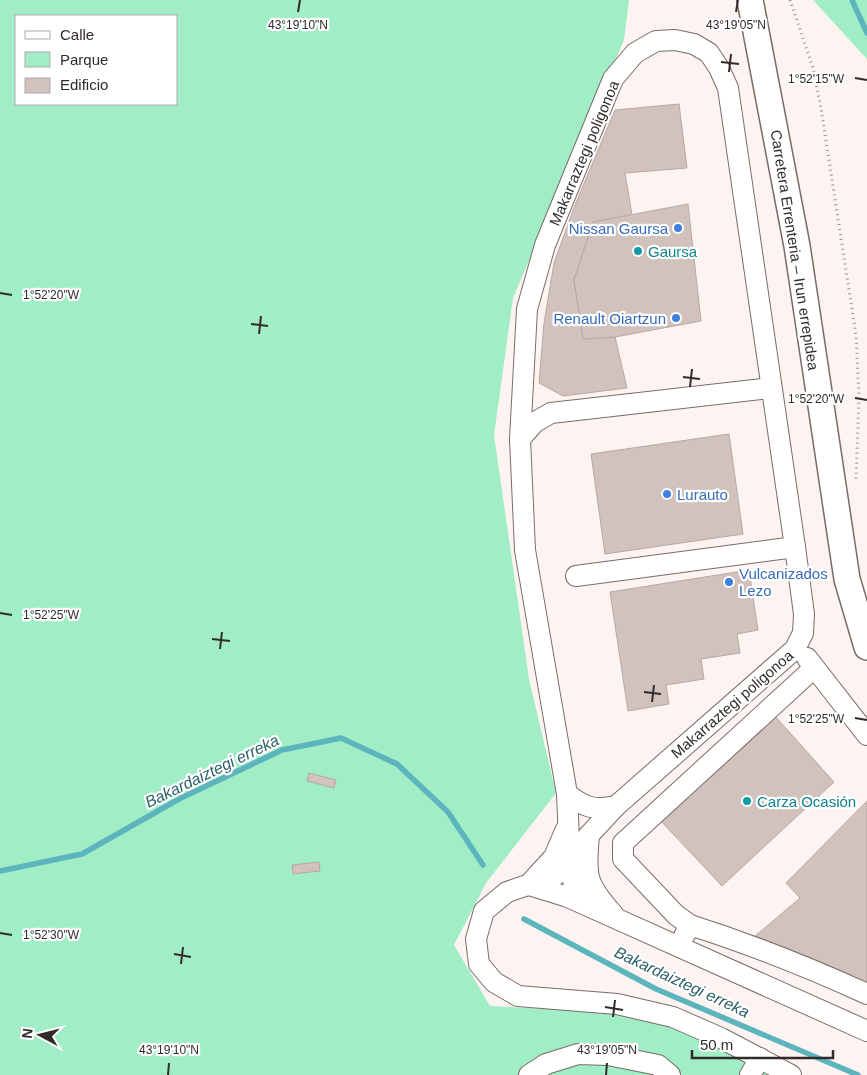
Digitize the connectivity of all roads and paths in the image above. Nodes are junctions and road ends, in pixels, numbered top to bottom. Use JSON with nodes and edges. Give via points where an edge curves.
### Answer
{"nodes":[{"id":1,"x":750,"y":0,"type":"edge"},
{"id":2,"x":790,"y":0,"type":"edge"},
{"id":3,"x":771,"y":388,"type":"junction"},
{"id":4,"x":520,"y":439,"type":"junction"},
{"id":5,"x":856,"y":481,"type":"dead end"},
{"id":6,"x":795,"y":547,"type":"junction"},
{"id":7,"x":576,"y":576,"type":"dead end"},
{"id":8,"x":867,"y":647,"type":"edge"},
{"id":9,"x":795,"y":649,"type":"junction"},
{"id":10,"x":814,"y":668,"type":"junction"},
{"id":11,"x":867,"y":735,"type":"edge"},
{"id":12,"x":567,"y":794,"type":"junction"},
{"id":13,"x":616,"y":806,"type":"junction"},
{"id":14,"x":569,"y":821,"type":"junction"},
{"id":15,"x":589,"y":835,"type":"junction"},
{"id":16,"x":570,"y":862,"type":"junction"},
{"id":17,"x":529,"y":884,"type":"junction"},
{"id":18,"x":585,"y":904,"type":"junction"},
{"id":19,"x":617,"y":919,"type":"junction"},
{"id":20,"x":690,"y":925,"type":"junction"},
{"id":21,"x":678,"y":946,"type":"junction"},
{"id":22,"x":867,"y":994,"type":"edge"},
{"id":23,"x":867,"y":1031,"type":"edge"},
{"id":24,"x":755,"y":1067,"type":"edge"},
{"id":25,"x":529,"y":1075,"type":"edge"},
{"id":26,"x":670,"y":1075,"type":"edge"},
{"id":27,"x":790,"y":1075,"type":"edge"}],
"edges":[{"from":1,"to":8,"type":"main road","name":"Carretera Errenteria – Irun errepidea","via":[[795,236],[847,579]]},
{"from":2,"to":5,"type":"path","via":[[813,68],[821,108],[856,335],[860,397]]},
{"from":3,"to":4,"type":"street","via":[[551,413],[535,422]]},
{"from":3,"to":4,"type":"street","name":"Makarraztegi poligonoa","via":[[728,88],[720,68],[709,53],[694,44],[656,41],[635,53],[613,79],[545,245],[527,309]]},
{"from":3,"to":6,"type":"street","name":"Makarraztegi poligonoa"},
{"from":4,"to":12,"type":"street","name":"Makarraztegi poligonoa","via":[[525,550]]},
{"from":6,"to":7,"type":"street"},
{"from":6,"to":9,"type":"street","name":"Makarraztegi poligonoa","via":[[804,614],[803,632]]},
{"from":9,"to":10,"type":"street"},
{"from":9,"to":13,"type":"street","name":"Makarraztegi poligonoa"},
{"from":10,"to":11,"type":"street"},
{"from":10,"to":20,"type":"street","via":[[623,843],[623,859],[676,915]]},
{"from":12,"to":13,"type":"street","via":[[582,806],[597,810]]},
{"from":12,"to":14,"type":"street","name":"Makarraztegi poligonoa"},
{"from":13,"to":15,"type":"street","name":"Makarraztegi poligonoa"},
{"from":14,"to":16,"type":"street","name":"Makarraztegi poligonoa"},
{"from":14,"to":17,"type":"street","via":[[554,857]]},
{"from":15,"to":16,"type":"street","name":"Makarraztegi poligonoa"},
{"from":15,"to":19,"type":"street","via":[[586,864],[593,891]]},
{"from":16,"to":17,"type":"street","name":"Makarraztegi poligonoa","via":[[554,876]]},
{"from":16,"to":18,"type":"street","name":"Makarraztegi poligonoa","via":[[574,886]]},
{"from":17,"to":18,"type":"street"},
{"from":17,"to":24,"type":"street","name":"Makarraztegi poligonoa","via":[[507,892],[484,911],[476,939],[479,964],[494,982],[518,996],[617,1004],[673,1017],[721,1038]]},
{"from":18,"to":19,"type":"street"},
{"from":19,"to":21,"type":"street"},
{"from":20,"to":21,"type":"street"},
{"from":20,"to":22,"type":"street"},
{"from":21,"to":23,"type":"street"},
{"from":24,"to":27,"type":"street","name":"Makarraztegi poligonoa"},
{"from":25,"to":26,"type":"street","via":[[546,1064],[578,1054],[608,1055],[658,1066]]}]}
